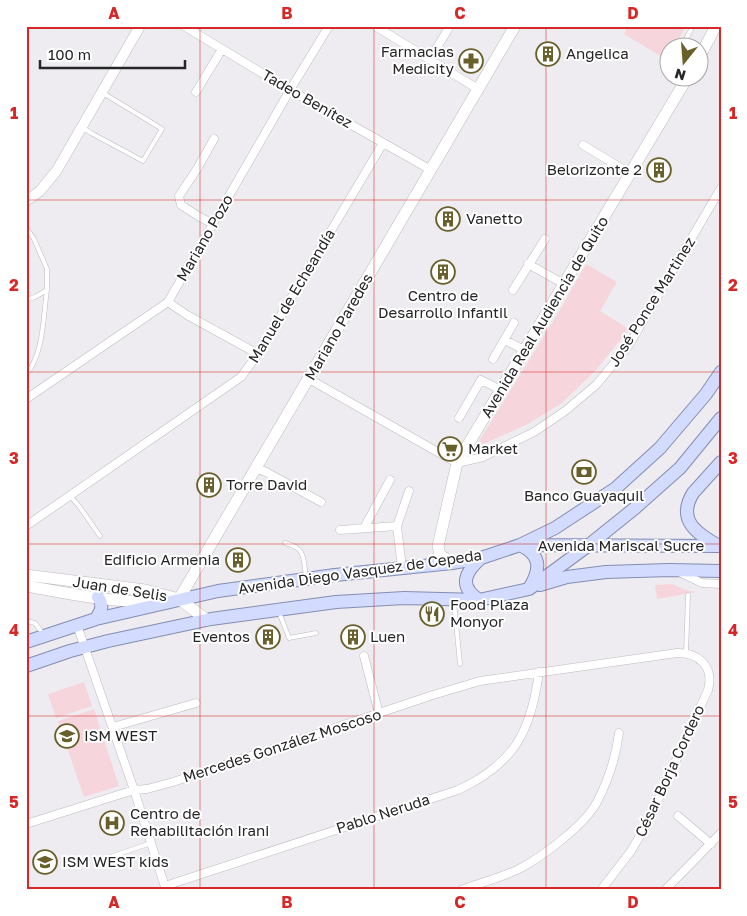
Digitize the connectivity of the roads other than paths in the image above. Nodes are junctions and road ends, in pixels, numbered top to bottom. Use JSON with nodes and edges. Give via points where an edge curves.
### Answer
{"nodes":[{"id":1,"x":140,"y":26,"type":"edge"},
{"id":2,"x":184,"y":26,"type":"edge"},
{"id":3,"x":329,"y":26,"type":"edge"},
{"id":4,"x":375,"y":26,"type":"edge"},
{"id":5,"x":450,"y":26,"type":"edge"},
{"id":6,"x":515,"y":26,"type":"edge"},
{"id":7,"x":693,"y":26,"type":"edge"},
{"id":8,"x":716,"y":26,"type":"edge"},
{"id":9,"x":686,"y":38,"type":"edge"},
{"id":10,"x":710,"y":38,"type":"edge"},
{"id":11,"x":222,"y":49,"type":"junction"},
{"id":12,"x":430,"y":59,"type":"junction"},
{"id":13,"x":681,"y":88,"type":"edge"},
{"id":14,"x":478,"y":89,"type":"junction"},
{"id":15,"x":290,"y":90,"type":"junction"},
{"id":16,"x":102,"y":92,"type":"junction"},
{"id":17,"x":196,"y":92,"type":"dead end"},
{"id":18,"x":82,"y":127,"type":"junction"},
{"id":19,"x":214,"y":139,"type":"dead end"},
{"id":20,"x":383,"y":143,"type":"junction"},
{"id":21,"x":583,"y":145,"type":"dead end"},
{"id":22,"x":431,"y":170,"type":"junction"},
{"id":23,"x":631,"y":174,"type":"junction"},
{"id":24,"x":721,"y":188,"type":"edge"},
{"id":25,"x":26,"y":201,"type":"edge"},
{"id":26,"x":213,"y":224,"type":"junction"},
{"id":27,"x":26,"y":227,"type":"edge"},
{"id":28,"x":545,"y":239,"type":"dead end"},
{"id":29,"x":528,"y":264,"type":"junction"},
{"id":30,"x":564,"y":284,"type":"junction"},
{"id":31,"x":47,"y":290,"type":"junction"},
{"id":32,"x":513,"y":290,"type":"dead end"},
{"id":33,"x":26,"y":300,"type":"edge"},
{"id":34,"x":168,"y":302,"type":"junction"},
{"id":35,"x":514,"y":323,"type":"dead end"},
{"id":36,"x":505,"y":340,"type":"junction"},
{"id":37,"x":524,"y":350,"type":"junction"},
{"id":38,"x":258,"y":354,"type":"junction"},
{"id":39,"x":492,"y":359,"type":"dead end"},
{"id":40,"x":721,"y":372,"type":"edge"},
{"id":41,"x":26,"y":375,"type":"edge"},
{"id":42,"x":309,"y":379,"type":"junction"},
{"id":43,"x":501,"y":390,"type":"junction"},
{"id":44,"x":26,"y":399,"type":"edge"},
{"id":45,"x":459,"y":418,"type":"dead end"},
{"id":46,"x":721,"y":418,"type":"edge"},
{"id":47,"x":721,"y":462,"type":"edge"},
{"id":48,"x":457,"y":463,"type":"junction"},
{"id":49,"x":256,"y":468,"type":"junction"},
{"id":50,"x":390,"y":480,"type":"dead end"},
{"id":51,"x":409,"y":491,"type":"dead end"},
{"id":52,"x":70,"y":496,"type":"junction"},
{"id":53,"x":321,"y":502,"type":"dead end"},
{"id":54,"x":26,"y":526,"type":"edge"},
{"id":55,"x":397,"y":526,"type":"junction"},
{"id":56,"x":364,"y":528,"type":"junction"},
{"id":57,"x":340,"y":530,"type":"dead end"},
{"id":58,"x":100,"y":536,"type":"dead end"},
{"id":59,"x":285,"y":543,"type":"dead end"},
{"id":60,"x":520,"y":545,"type":"junction"},
{"id":61,"x":589,"y":545,"type":"junction"},
{"id":62,"x":720,"y":546,"type":"edge"},
{"id":63,"x":481,"y":558,"type":"junction"},
{"id":64,"x":452,"y":562,"type":"junction"},
{"id":65,"x":402,"y":568,"type":"junction"},
{"id":66,"x":675,"y":570,"type":"junction"},
{"id":67,"x":721,"y":571,"type":"edge"},
{"id":68,"x":26,"y":575,"type":"edge"},
{"id":69,"x":306,"y":579,"type":"junction"},
{"id":70,"x":34,"y":584,"type":"edge"},
{"id":71,"x":721,"y":584,"type":"edge"},
{"id":72,"x":528,"y":589,"type":"junction"},
{"id":73,"x":688,"y":595,"type":"dead end"},
{"id":74,"x":98,"y":597,"type":"junction"},
{"id":75,"x":180,"y":599,"type":"junction"},
{"id":76,"x":454,"y":600,"type":"junction"},
{"id":77,"x":479,"y":600,"type":"junction"},
{"id":78,"x":278,"y":610,"type":"junction"},
{"id":79,"x":96,"y":619,"type":"junction"},
{"id":80,"x":206,"y":620,"type":"junction"},
{"id":81,"x":26,"y":621,"type":"edge"},
{"id":82,"x":77,"y":625,"type":"junction"},
{"id":83,"x":316,"y":633,"type":"dead end"},
{"id":84,"x":44,"y":636,"type":"junction"},
{"id":85,"x":26,"y":642,"type":"edge"},
{"id":86,"x":85,"y":648,"type":"junction"},
{"id":87,"x":686,"y":653,"type":"junction"},
{"id":88,"x":364,"y":656,"type":"dead end"},
{"id":89,"x":460,"y":664,"type":"dead end"},
{"id":90,"x":26,"y":666,"type":"edge"},
{"id":91,"x":539,"y":672,"type":"junction"},
{"id":92,"x":196,"y":703,"type":"dead end"},
{"id":93,"x":379,"y":714,"type":"junction"},
{"id":94,"x":112,"y":728,"type":"junction"},
{"id":95,"x":619,"y":733,"type":"dead end"},
{"id":96,"x":134,"y":790,"type":"junction"},
{"id":97,"x":678,"y":816,"type":"dead end"},
{"id":98,"x":26,"y":824,"type":"edge"},
{"id":99,"x":721,"y":833,"type":"edge"},
{"id":100,"x":151,"y":843,"type":"junction"},
{"id":101,"x":711,"y":844,"type":"junction"},
{"id":102,"x":113,"y":856,"type":"dead end"},
{"id":103,"x":166,"y":888,"type":"edge"},
{"id":104,"x":461,"y":890,"type":"edge"},
{"id":105,"x":601,"y":890,"type":"edge"},
{"id":106,"x":665,"y":890,"type":"edge"}],
"edges":[{"from":1,"to":16,"type":"street"},
{"from":2,"to":11,"type":"street","name":"Tadeo Benítez"},
{"from":3,"to":15,"type":"street","name":"Mariano Pozo"},
{"from":4,"to":12,"type":"street"},
{"from":5,"to":12,"type":"street"},
{"from":6,"to":14,"type":"main road","name":"Mariano Paredes"},
{"from":7,"to":9,"type":"lane"},
{"from":8,"to":10,"type":"main road"},
{"from":11,"to":15,"type":"street","name":"Tadeo Benítez"},
{"from":11,"to":17,"type":"street"},
{"from":12,"to":14,"type":"street"},
{"from":13,"to":23,"type":"main road","name":"Avenida Real Audiencia de Quito"},
{"from":14,"to":22,"type":"main road","name":"Mariano Paredes"},
{"from":15,"to":20,"type":"street","name":"Tadeo Benítez"},
{"from":15,"to":26,"type":"street","name":"Mariano Pozo"},
{"from":16,"to":18,"type":"street"},
{"from":16,"to":18,"type":"lane","via":[[162,129],[143,161]]},
{"from":18,"to":25,"type":"street","via":[[50,181]]},
{"from":19,"to":26,"type":"street","via":[[179,196],[181,205]]},
{"from":20,"to":22,"type":"street","name":"Tadeo Benítez"},
{"from":20,"to":38,"type":"street","name":"Manuel de Echeandía"},
{"from":21,"to":23,"type":"street"},
{"from":22,"to":42,"type":"main road","name":"Mariano Paredes"},
{"from":23,"to":30,"type":"main road","name":"Avenida Real Audiencia de Quito"},
{"from":24,"to":48,"type":"street","name":"José Ponce Martinez","via":[[629,345],[596,386],[566,411],[528,435],[483,457]]},
{"from":26,"to":34,"type":"street","name":"Mariano Pozo"},
{"from":27,"to":31,"type":"lane","via":[[47,269]]},
{"from":28,"to":29,"type":"street"},
{"from":29,"to":30,"type":"street"},
{"from":29,"to":32,"type":"street"},
{"from":30,"to":37,"type":"main road","name":"Avenida Real Audiencia de Quito"},
{"from":31,"to":33,"type":"lane"},
{"from":31,"to":41,"type":"lane","via":[[40,342],[33,367]]},
{"from":34,"to":38,"type":"street"},
{"from":34,"to":44,"type":"street","name":"Mariano Pozo"},
{"from":35,"to":36,"type":"street"},
{"from":36,"to":37,"type":"street"},
{"from":36,"to":39,"type":"street"},
{"from":37,"to":43,"type":"main road","name":"Avenida Real Audiencia de Quito"},
{"from":38,"to":52,"type":"street","name":"Manuel de Echeandía","via":[[241,377]]},
{"from":40,"to":60,"type":"main road","name":"Avenida Diego Vasquez de Cepeda","via":[[660,448],[616,488],[555,528]]},
{"from":42,"to":48,"type":"street"},
{"from":42,"to":49,"type":"main road","name":"Mariano Paredes"},
{"from":43,"to":45,"type":"street","via":[[481,380]]},
{"from":43,"to":48,"type":"main road","name":"Avenida Real Audiencia de Quito"},
{"from":46,"to":61,"type":"main road","name":"Avenida Diego Vasquez de Cepeda","via":[[680,468]]},
{"from":47,"to":62,"type":"main road","via":[[693,493],[687,509],[690,525]]},
{"from":48,"to":64,"type":"main road","name":"Avenida Real Audiencia de Quito","via":[[438,546],[440,555]]},
{"from":49,"to":53,"type":"street"},
{"from":49,"to":75,"type":"main road","name":"Mariano Paredes"},
{"from":50,"to":56,"type":"street"},
{"from":51,"to":55,"type":"street"},
{"from":52,"to":54,"type":"street","name":"Manuel de Echeandía"},
{"from":52,"to":58,"type":"lane"},
{"from":55,"to":56,"type":"street"},
{"from":55,"to":65,"type":"street"},
{"from":56,"to":57,"type":"street"},
{"from":59,"to":69,"type":"lane","via":[[302,552]]},
{"from":60,"to":61,"type":"main road","name":"Avenida Mariscal Sucre"},
{"from":60,"to":63,"type":"main road","name":"Avenida Diego Vasquez de Cepeda"},
{"from":60,"to":72,"type":"main road","via":[[534,554],[538,564]]},
{"from":61,"to":62,"type":"main road","name":"Avenida Mariscal Sucre"},
{"from":61,"to":72,"type":"main road","name":"Avenida Diego Vasquez de Cepeda"},
{"from":63,"to":64,"type":"main road","name":"Avenida Diego Vasquez de Cepeda"},
{"from":63,"to":77,"type":"main road","via":[[472,566],[466,580],[469,592]]},
{"from":64,"to":65,"type":"main road","name":"Avenida Diego Vasquez de Cepeda"},
{"from":65,"to":69,"type":"main road","name":"Avenida Diego Vasquez de Cepeda"},
{"from":66,"to":67,"type":"main road","name":"Avenida Mariscal Sucre"},
{"from":66,"to":71,"type":"street","via":[[702,583]]},
{"from":66,"to":72,"type":"main road","name":"Avenida Mariscal Sucre","via":[[568,576]]},
{"from":68,"to":70,"type":"main road","name":"Juan de Selis"},
{"from":69,"to":75,"type":"main road","name":"Avenida Diego Vasquez de Cepeda"},
{"from":70,"to":74,"type":"main road","name":"Juan de Selis"},
{"from":70,"to":75,"type":"main road","name":"Juan de Selis","via":[[145,590]]},
{"from":72,"to":77,"type":"main road","name":"Avenida Diego Vasquez de Cepeda"},
{"from":73,"to":87,"type":"lane"},
{"from":74,"to":75,"type":"main road","name":"Juan de Selis","via":[[143,602]]},
{"from":74,"to":79,"type":"main road","via":[[102,608]]},
{"from":75,"to":79,"type":"main road","name":"Avenida Diego Vasquez de Cepeda"},
{"from":75,"to":80,"type":"main road"},
{"from":76,"to":77,"type":"main road","name":"Avenida Diego Vasquez de Cepeda"},
{"from":76,"to":78,"type":"main road","name":"Avenida Diego Vasquez de Cepeda","via":[[346,601]]},
{"from":76,"to":89,"type":"lane"},
{"from":78,"to":80,"type":"main road","name":"Avenida Diego Vasquez de Cepeda"},
{"from":78,"to":83,"type":"lane","via":[[289,638]]},
{"from":79,"to":82,"type":"main road","name":"Avenida Diego Vasquez de Cepeda"},
{"from":80,"to":86,"type":"main road","name":"Avenida Diego Vasquez de Cepeda"},
{"from":81,"to":84,"type":"lane","via":[[35,623]]},
{"from":82,"to":84,"type":"main road","name":"Avenida Diego Vasquez de Cepeda"},
{"from":82,"to":86,"type":"street"},
{"from":84,"to":85,"type":"main road","name":"Avenida Diego Vasquez de Cepeda"},
{"from":86,"to":90,"type":"main road","name":"Avenida Diego Vasquez de Cepeda"},
{"from":86,"to":94,"type":"street"},
{"from":87,"to":91,"type":"street"},
{"from":87,"to":105,"type":"street","name":"César Borja Cordero","via":[[698,657],[706,667],[710,679],[708,690],[648,822],[631,851]]},
{"from":88,"to":93,"type":"street"},
{"from":91,"to":93,"type":"street","name":"Mercedes González Moscoso","via":[[480,681]]},
{"from":91,"to":103,"type":"street","name":"Pablo Neruda","via":[[536,697],[525,730],[503,760],[475,782]]},
{"from":92,"to":94,"type":"street"},
{"from":93,"to":96,"type":"street","name":"Mercedes González Moscoso","via":[[173,782]]},
{"from":94,"to":96,"type":"street"},
{"from":95,"to":104,"type":"street","via":[[616,752],[596,803],[560,842],[512,872]]},
{"from":96,"to":98,"type":"street","name":"Mercedes González Moscoso"},
{"from":96,"to":100,"type":"street"},
{"from":97,"to":101,"type":"street"},
{"from":99,"to":101,"type":"street"},
{"from":100,"to":102,"type":"lane"},
{"from":100,"to":103,"type":"street"},
{"from":101,"to":106,"type":"street"}]}
